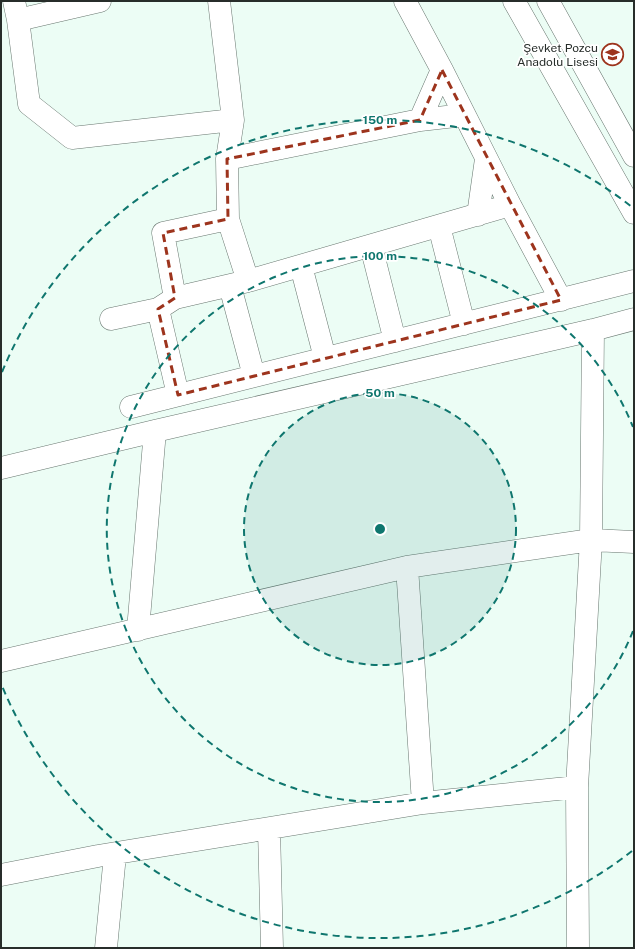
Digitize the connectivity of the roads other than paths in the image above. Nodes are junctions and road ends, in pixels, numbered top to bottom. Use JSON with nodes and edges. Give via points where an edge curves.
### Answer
{"nodes":[{"id":1,"x":100,"y":1,"type":"edge"},
{"id":2,"x":219,"y":1,"type":"edge"},
{"id":3,"x":405,"y":1,"type":"edge"},
{"id":4,"x":514,"y":1,"type":"edge"},
{"id":5,"x":548,"y":1,"type":"edge"},
{"id":6,"x":16,"y":11,"type":"edge"},
{"id":7,"x":442,"y":70,"type":"junction"},
{"id":8,"x":464,"y":115,"type":"junction"},
{"id":9,"x":233,"y":120,"type":"junction"},
{"id":10,"x":420,"y":120,"type":"junction"},
{"id":11,"x":634,"y":156,"type":"edge"},
{"id":12,"x":227,"y":159,"type":"junction"},
{"id":13,"x":486,"y":159,"type":"junction"},
{"id":14,"x":510,"y":205,"type":"junction"},
{"id":15,"x":634,"y":213,"type":"edge"},
{"id":16,"x":478,"y":214,"type":"junction"},
{"id":17,"x":228,"y":219,"type":"junction"},
{"id":18,"x":439,"y":226,"type":"junction"},
{"id":19,"x":371,"y":246,"type":"junction"},
{"id":20,"x":301,"y":266,"type":"junction"},
{"id":21,"x":634,"y":282,"type":"edge"},
{"id":22,"x":239,"y":284,"type":"junction"},
{"id":23,"x":561,"y":300,"type":"junction"},
{"id":24,"x":167,"y":304,"type":"junction"},
{"id":25,"x":111,"y":319,"type":"dead end"},
{"id":26,"x":634,"y":319,"type":"edge"},
{"id":27,"x":464,"y":324,"type":"junction"},
{"id":28,"x":593,"y":330,"type":"junction"},
{"id":29,"x":395,"y":341,"type":"junction"},
{"id":30,"x":325,"y":358,"type":"junction"},
{"id":31,"x":254,"y":376,"type":"junction"},
{"id":32,"x":178,"y":395,"type":"junction"},
{"id":33,"x":131,"y":407,"type":"dead end"},
{"id":34,"x":155,"y":431,"type":"junction"},
{"id":35,"x":1,"y":468,"type":"edge"},
{"id":36,"x":591,"y":540,"type":"junction"},
{"id":37,"x":634,"y":542,"type":"edge"},
{"id":38,"x":407,"y":567,"type":"junction"},
{"id":39,"x":138,"y":630,"type":"junction"},
{"id":40,"x":1,"y":661,"type":"edge"},
{"id":41,"x":577,"y":787,"type":"junction"},
{"id":42,"x":423,"y":803,"type":"junction"},
{"id":43,"x":269,"y":829,"type":"junction"},
{"id":44,"x":115,"y":854,"type":"junction"},
{"id":45,"x":1,"y":875,"type":"edge"},
{"id":46,"x":106,"y":948,"type":"edge"},
{"id":47,"x":272,"y":948,"type":"edge"},
{"id":48,"x":578,"y":948,"type":"edge"}],
"edges":[{"from":1,"to":6,"type":"street"},
{"from":2,"to":9,"type":"street"},
{"from":3,"to":7,"type":"street"},
{"from":4,"to":15,"type":"street"},
{"from":5,"to":11,"type":"street"},
{"from":6,"to":9,"type":"street","via":[[29,104],[72,138]]},
{"from":7,"to":8,"type":"street"},
{"from":7,"to":10,"type":"street"},
{"from":8,"to":10,"type":"street"},
{"from":8,"to":13,"type":"street"},
{"from":9,"to":12,"type":"street"},
{"from":10,"to":12,"type":"street"},
{"from":12,"to":17,"type":"street"},
{"from":13,"to":14,"type":"street"},
{"from":13,"to":16,"type":"street"},
{"from":14,"to":16,"type":"street"},
{"from":14,"to":23,"type":"street"},
{"from":16,"to":18,"type":"street"},
{"from":17,"to":22,"type":"street"},
{"from":17,"to":24,"type":"street","via":[[163,233]]},
{"from":18,"to":19,"type":"street"},
{"from":18,"to":27,"type":"street"},
{"from":19,"to":20,"type":"street"},
{"from":19,"to":29,"type":"street"},
{"from":20,"to":22,"type":"street"},
{"from":20,"to":30,"type":"street"},
{"from":21,"to":23,"type":"street"},
{"from":22,"to":24,"type":"street"},
{"from":22,"to":31,"type":"street"},
{"from":23,"to":27,"type":"street"},
{"from":24,"to":25,"type":"street"},
{"from":24,"to":32,"type":"street"},
{"from":26,"to":28,"type":"street"},
{"from":27,"to":29,"type":"street"},
{"from":28,"to":34,"type":"street"},
{"from":28,"to":36,"type":"street"},
{"from":29,"to":30,"type":"street"},
{"from":30,"to":31,"type":"street"},
{"from":31,"to":32,"type":"street"},
{"from":32,"to":33,"type":"street"},
{"from":34,"to":35,"type":"street"},
{"from":34,"to":39,"type":"street"},
{"from":36,"to":37,"type":"street"},
{"from":36,"to":38,"type":"street"},
{"from":36,"to":41,"type":"street"},
{"from":38,"to":39,"type":"street"},
{"from":38,"to":42,"type":"street"},
{"from":39,"to":40,"type":"street"},
{"from":41,"to":42,"type":"street"},
{"from":41,"to":48,"type":"street"},
{"from":42,"to":43,"type":"street"},
{"from":43,"to":44,"type":"street"},
{"from":43,"to":47,"type":"street"},
{"from":44,"to":45,"type":"street"},
{"from":44,"to":46,"type":"street"}]}
